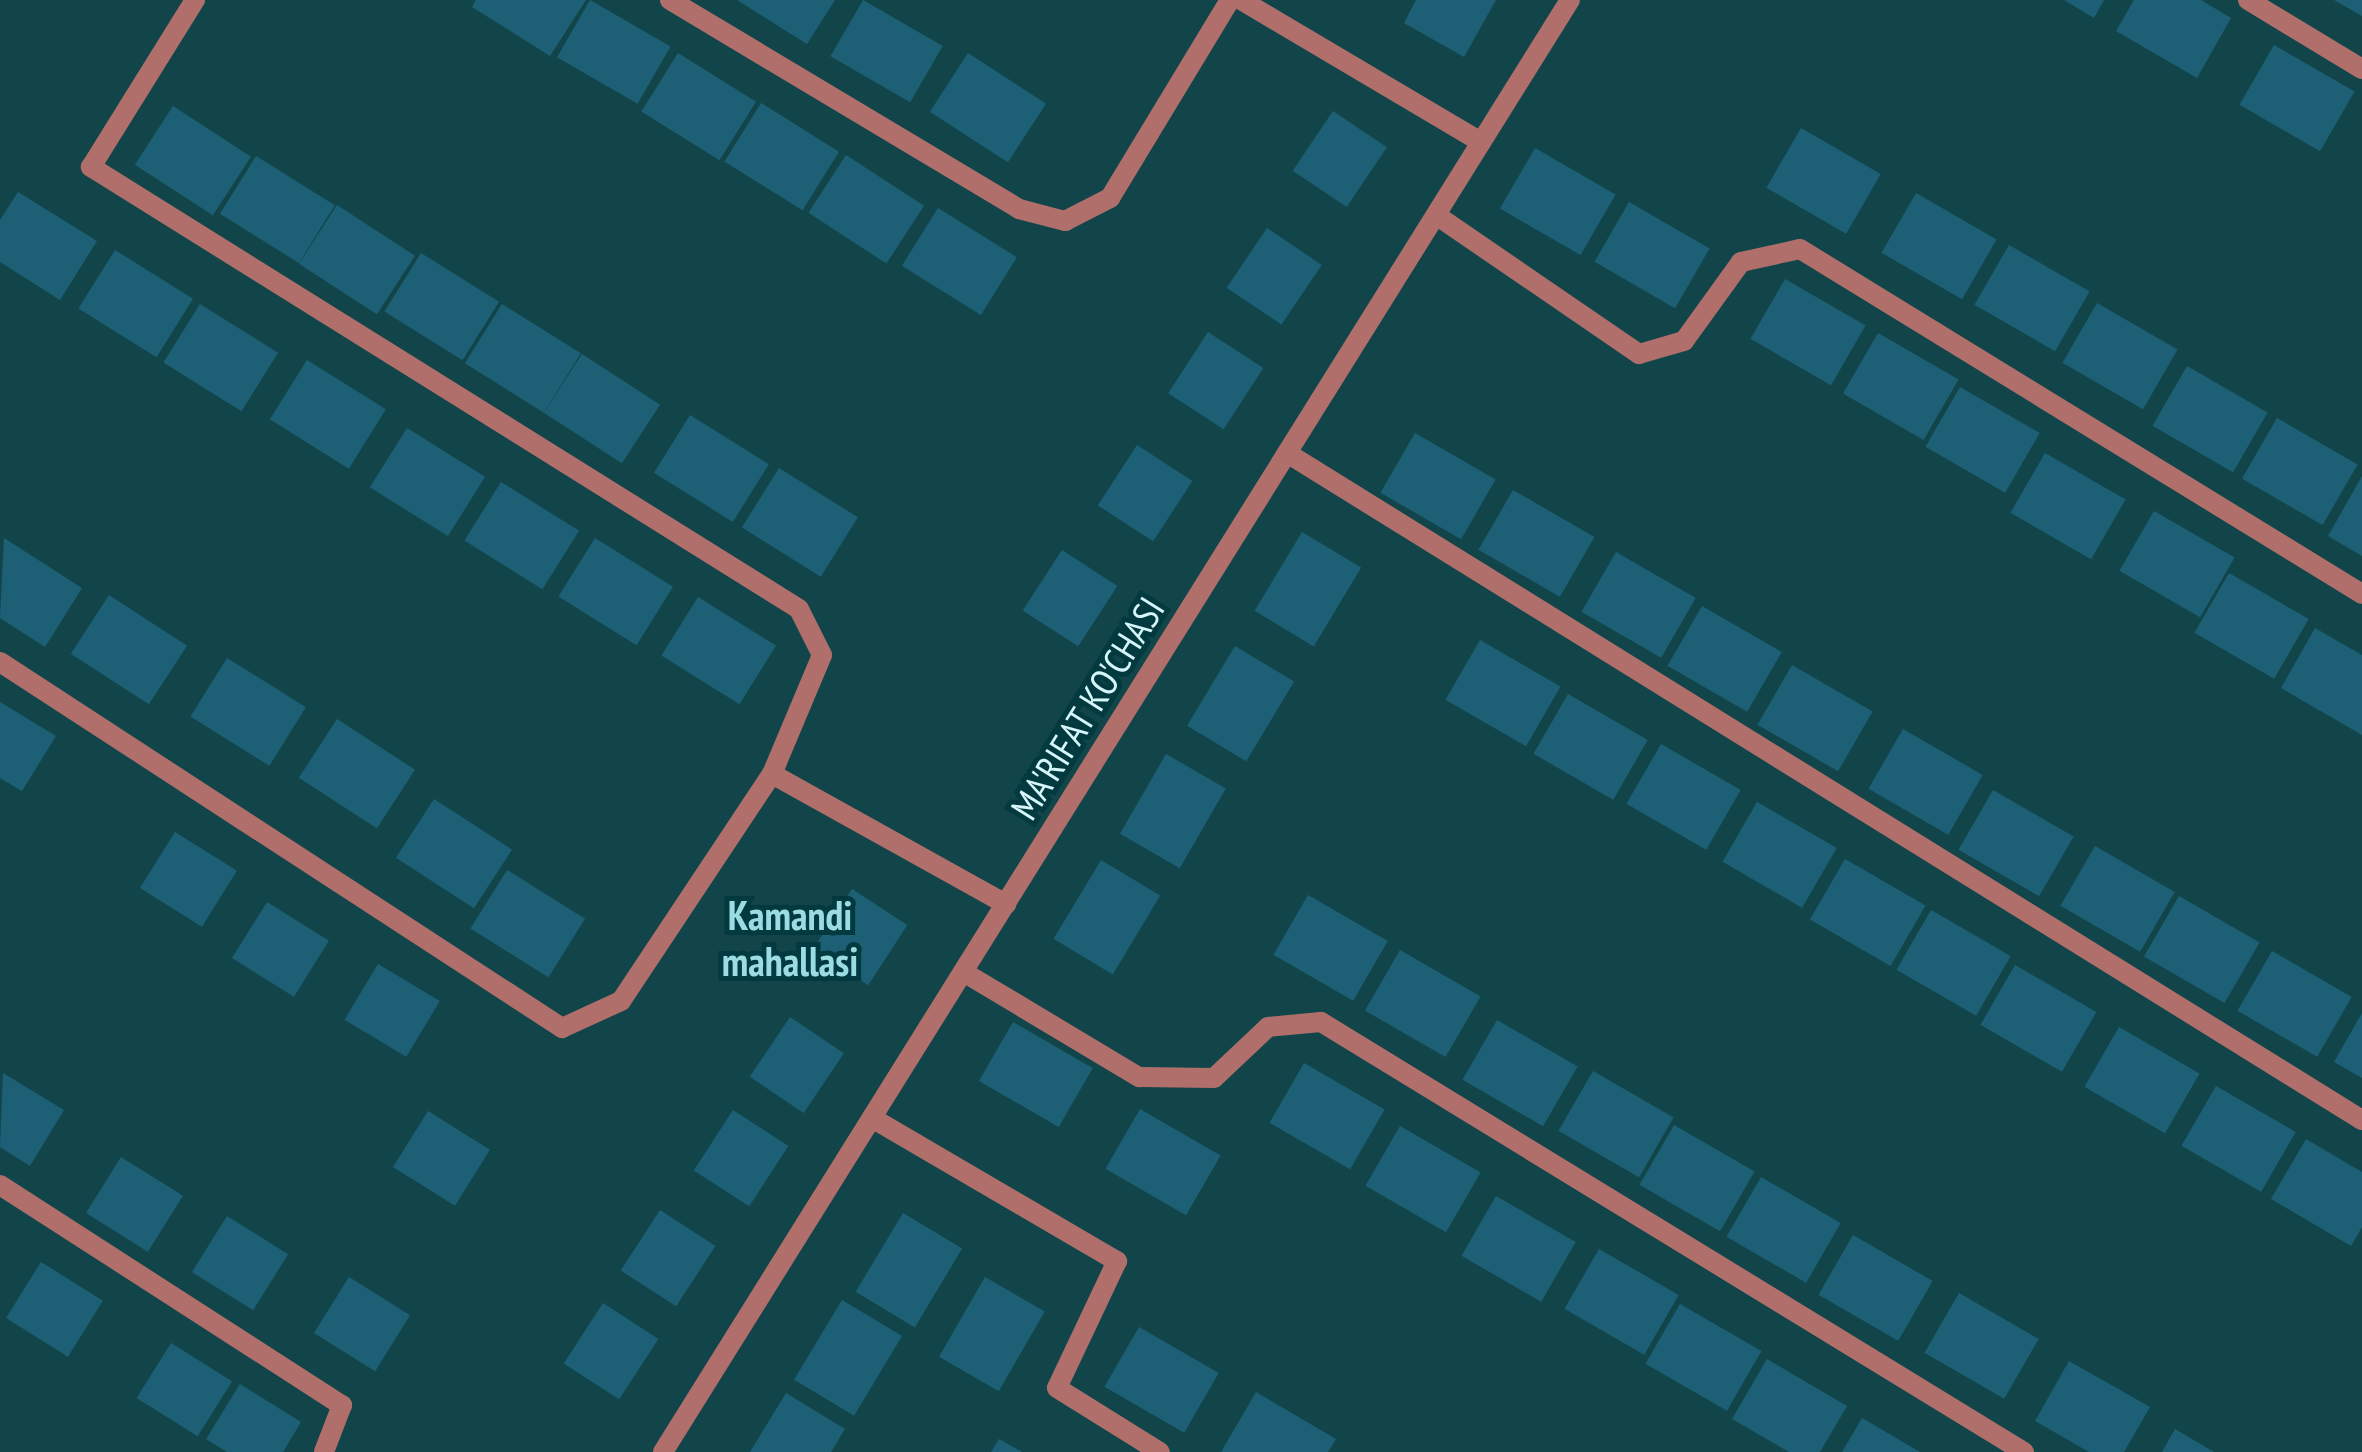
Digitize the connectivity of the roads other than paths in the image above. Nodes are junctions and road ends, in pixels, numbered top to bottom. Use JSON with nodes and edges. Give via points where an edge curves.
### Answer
{"nodes":[{"id":1,"x":195,"y":0,"type":"edge"},
{"id":2,"x":670,"y":0,"type":"edge"},
{"id":3,"x":1230,"y":0,"type":"edge"},
{"id":4,"x":1241,"y":0,"type":"edge"},
{"id":5,"x":1570,"y":0,"type":"edge"},
{"id":6,"x":2248,"y":0,"type":"edge"},
{"id":7,"x":2362,"y":69,"type":"edge"},
{"id":8,"x":1481,"y":142,"type":"junction"},
{"id":9,"x":1436,"y":215,"type":"junction"},
{"id":10,"x":1287,"y":453,"type":"junction"},
{"id":11,"x":2362,"y":594,"type":"edge"},
{"id":12,"x":0,"y":662,"type":"edge"},
{"id":13,"x":772,"y":774,"type":"junction"},
{"id":14,"x":1006,"y":904,"type":"junction"},
{"id":15,"x":965,"y":973,"type":"junction"},
{"id":16,"x":872,"y":1118,"type":"junction"},
{"id":17,"x":2362,"y":1120,"type":"edge"},
{"id":18,"x":0,"y":1185,"type":"edge"},
{"id":19,"x":324,"y":1452,"type":"edge"},
{"id":20,"x":663,"y":1452,"type":"edge"},
{"id":21,"x":1160,"y":1452,"type":"edge"},
{"id":22,"x":2024,"y":1452,"type":"edge"}],
"edges":[{"from":1,"to":13,"type":"street","via":[[91,167],[800,609],[822,655]]},
{"from":2,"to":3,"type":"street","via":[[1020,209],[1065,221],[1110,198]]},
{"from":4,"to":8,"type":"street"},
{"from":5,"to":8,"type":"street","name":"MA'RIFAT KO'CHASI"},
{"from":6,"to":7,"type":"street"},
{"from":8,"to":9,"type":"street","name":"MA'RIFAT KO'CHASI"},
{"from":9,"to":10,"type":"street","name":"MA'RIFAT KO'CHASI"},
{"from":9,"to":11,"type":"street","via":[[1639,354],[1684,341],[1741,262],[1800,248]]},
{"from":10,"to":14,"type":"street","name":"MA'RIFAT KO'CHASI"},
{"from":10,"to":17,"type":"street"},
{"from":12,"to":13,"type":"street","via":[[562,1028],[621,1001]]},
{"from":13,"to":14,"type":"street"},
{"from":14,"to":15,"type":"street","name":"MA'RIFAT KO'CHASI"},
{"from":15,"to":16,"type":"street","name":"MA'RIFAT KO'CHASI"},
{"from":15,"to":22,"type":"street","via":[[1139,1078],[1214,1078],[1268,1028],[1321,1022]]},
{"from":16,"to":20,"type":"street","name":"MA'RIFAT KO'CHASI"},
{"from":16,"to":21,"type":"street","via":[[1117,1262],[1056,1388]]},
{"from":18,"to":19,"type":"street","via":[[342,1405]]}]}
